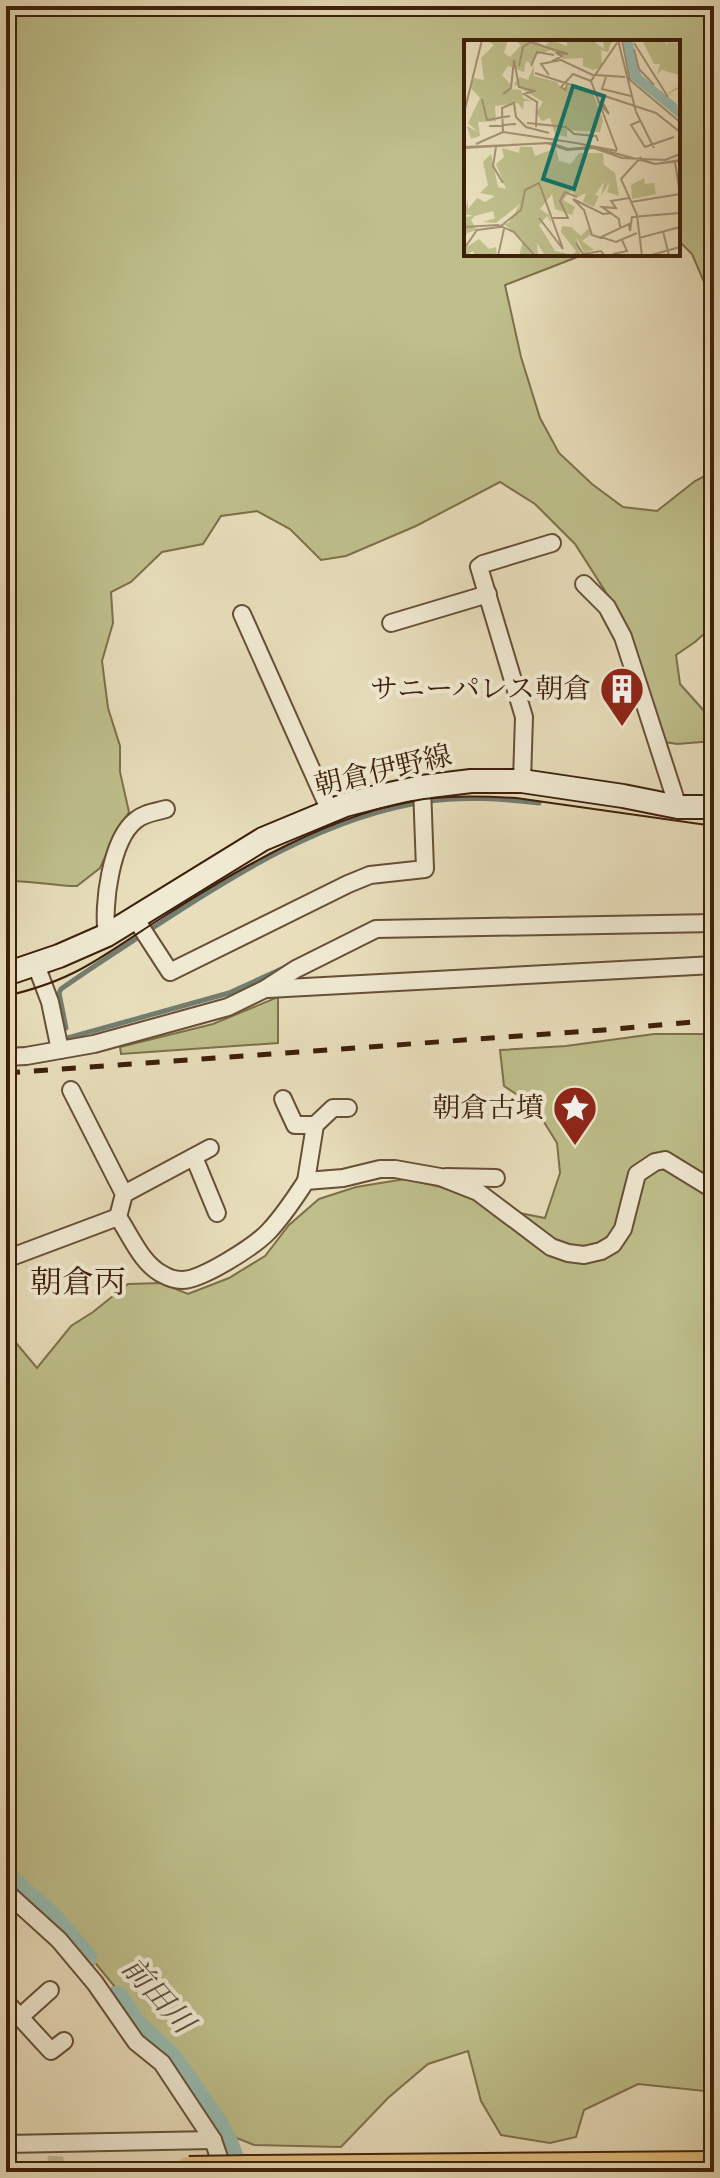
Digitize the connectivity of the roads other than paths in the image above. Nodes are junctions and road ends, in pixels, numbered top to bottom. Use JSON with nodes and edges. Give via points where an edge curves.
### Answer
{"nodes":[{"id":1,"x":552,"y":543,"type":"dead end"},
{"id":2,"x":584,"y":584,"type":"dead end"},
{"id":3,"x":488,"y":594,"type":"junction"},
{"id":4,"x":242,"y":614,"type":"dead end"},
{"id":5,"x":391,"y":623,"type":"dead end"},
{"id":6,"x":522,"y":781,"type":"junction"},
{"id":7,"x":422,"y":787,"type":"junction"},
{"id":8,"x":678,"y":807,"type":"junction"},
{"id":9,"x":714,"y":807,"type":"edge"},
{"id":10,"x":166,"y":809,"type":"dead end"},
{"id":11,"x":330,"y":811,"type":"junction"},
{"id":12,"x":135,"y":918,"type":"junction"},
{"id":13,"x":714,"y":923,"type":"edge"},
{"id":14,"x":107,"y":935,"type":"junction"},
{"id":15,"x":36,"y":965,"type":"junction"},
{"id":16,"x":714,"y":965,"type":"edge"},
{"id":17,"x":6,"y":974,"type":"edge"},
{"id":18,"x":265,"y":989,"type":"junction"},
{"id":19,"x":60,"y":1050,"type":"junction"},
{"id":20,"x":6,"y":1057,"type":"edge"},
{"id":21,"x":71,"y":1090,"type":"dead end"},
{"id":22,"x":283,"y":1099,"type":"dead end"},
{"id":23,"x":348,"y":1108,"type":"dead end"},
{"id":24,"x":315,"y":1125,"type":"junction"},
{"id":25,"x":210,"y":1148,"type":"dead end"},
{"id":26,"x":194,"y":1157,"type":"junction"},
{"id":27,"x":440,"y":1177,"type":"junction"},
{"id":28,"x":496,"y":1178,"type":"dead end"},
{"id":29,"x":306,"y":1181,"type":"junction"},
{"id":30,"x":714,"y":1190,"type":"edge"},
{"id":31,"x":124,"y":1194,"type":"junction"},
{"id":32,"x":217,"y":1213,"type":"dead end"},
{"id":33,"x":118,"y":1217,"type":"junction"},
{"id":34,"x":6,"y":1259,"type":"edge"},
{"id":35,"x":9,"y":1900,"type":"edge"},
{"id":36,"x":50,"y":1990,"type":"dead end"},
{"id":37,"x":6,"y":2002,"type":"edge"},
{"id":38,"x":20,"y":2017,"type":"junction"},
{"id":39,"x":64,"y":2041,"type":"dead end"},
{"id":40,"x":213,"y":2140,"type":"junction"},
{"id":41,"x":6,"y":2144,"type":"edge"},
{"id":42,"x":714,"y":2167,"type":"edge"},
{"id":43,"x":237,"y":2171,"type":"edge"},
{"id":44,"x":188,"y":2172,"type":"edge"}],
"edges":[{"from":1,"to":3,"type":"street","via":[[479,567]]},
{"from":2,"to":8,"type":"street","via":[[607,607],[623,637]]},
{"from":3,"to":5,"type":"street"},
{"from":3,"to":6,"type":"street","via":[[524,717]]},
{"from":4,"to":11,"type":"street"},
{"from":6,"to":7,"type":"main road","name":"朝倉伊野線"},
{"from":6,"to":8,"type":"main road","name":"朝倉伊野線"},
{"from":7,"to":11,"type":"main road","name":"朝倉伊野線"},
{"from":7,"to":12,"type":"street","via":[[425,869],[370,875],[170,972]]},
{"from":8,"to":9,"type":"main road","name":"朝倉伊野線"},
{"from":10,"to":14,"type":"street","via":[[137,819],[126,831],[109,886]]},
{"from":11,"to":12,"type":"main road","name":"朝倉伊野線","via":[[263,839]]},
{"from":12,"to":14,"type":"main road","name":"朝倉伊野線"},
{"from":13,"to":18,"type":"street","via":[[376,929]]},
{"from":14,"to":15,"type":"main road","name":"朝倉伊野線"},
{"from":15,"to":17,"type":"main road","name":"朝倉伊野線"},
{"from":15,"to":19,"type":"street"},
{"from":16,"to":18,"type":"street"},
{"from":18,"to":19,"type":"street","via":[[228,1007]]},
{"from":19,"to":20,"type":"street"},
{"from":21,"to":31,"type":"street"},
{"from":22,"to":24,"type":"street","via":[[295,1125]]},
{"from":23,"to":24,"type":"street","via":[[333,1108]]},
{"from":24,"to":29,"type":"street"},
{"from":25,"to":26,"type":"street"},
{"from":26,"to":31,"type":"street"},
{"from":26,"to":32,"type":"street"},
{"from":27,"to":28,"type":"street"},
{"from":27,"to":29,"type":"street","via":[[380,1169]]},
{"from":27,"to":30,"type":"street","via":[[478,1192],[551,1247],[584,1255],[613,1244],[623,1229],[637,1174],[655,1162],[665,1160]]},
{"from":29,"to":33,"type":"street","via":[[259,1240],[210,1271],[184,1280],[154,1269]]},
{"from":31,"to":33,"type":"street"},
{"from":33,"to":34,"type":"street"},
{"from":35,"to":40,"type":"street","via":[[59,1940],[136,2042],[162,2063]]},
{"from":36,"to":38,"type":"street"},
{"from":37,"to":38,"type":"street"},
{"from":38,"to":39,"type":"street","via":[[51,2051]]},
{"from":40,"to":41,"type":"street"},
{"from":40,"to":43,"type":"street"},
{"from":42,"to":43,"type":"highway"},
{"from":43,"to":44,"type":"highway","bridge":true}]}
